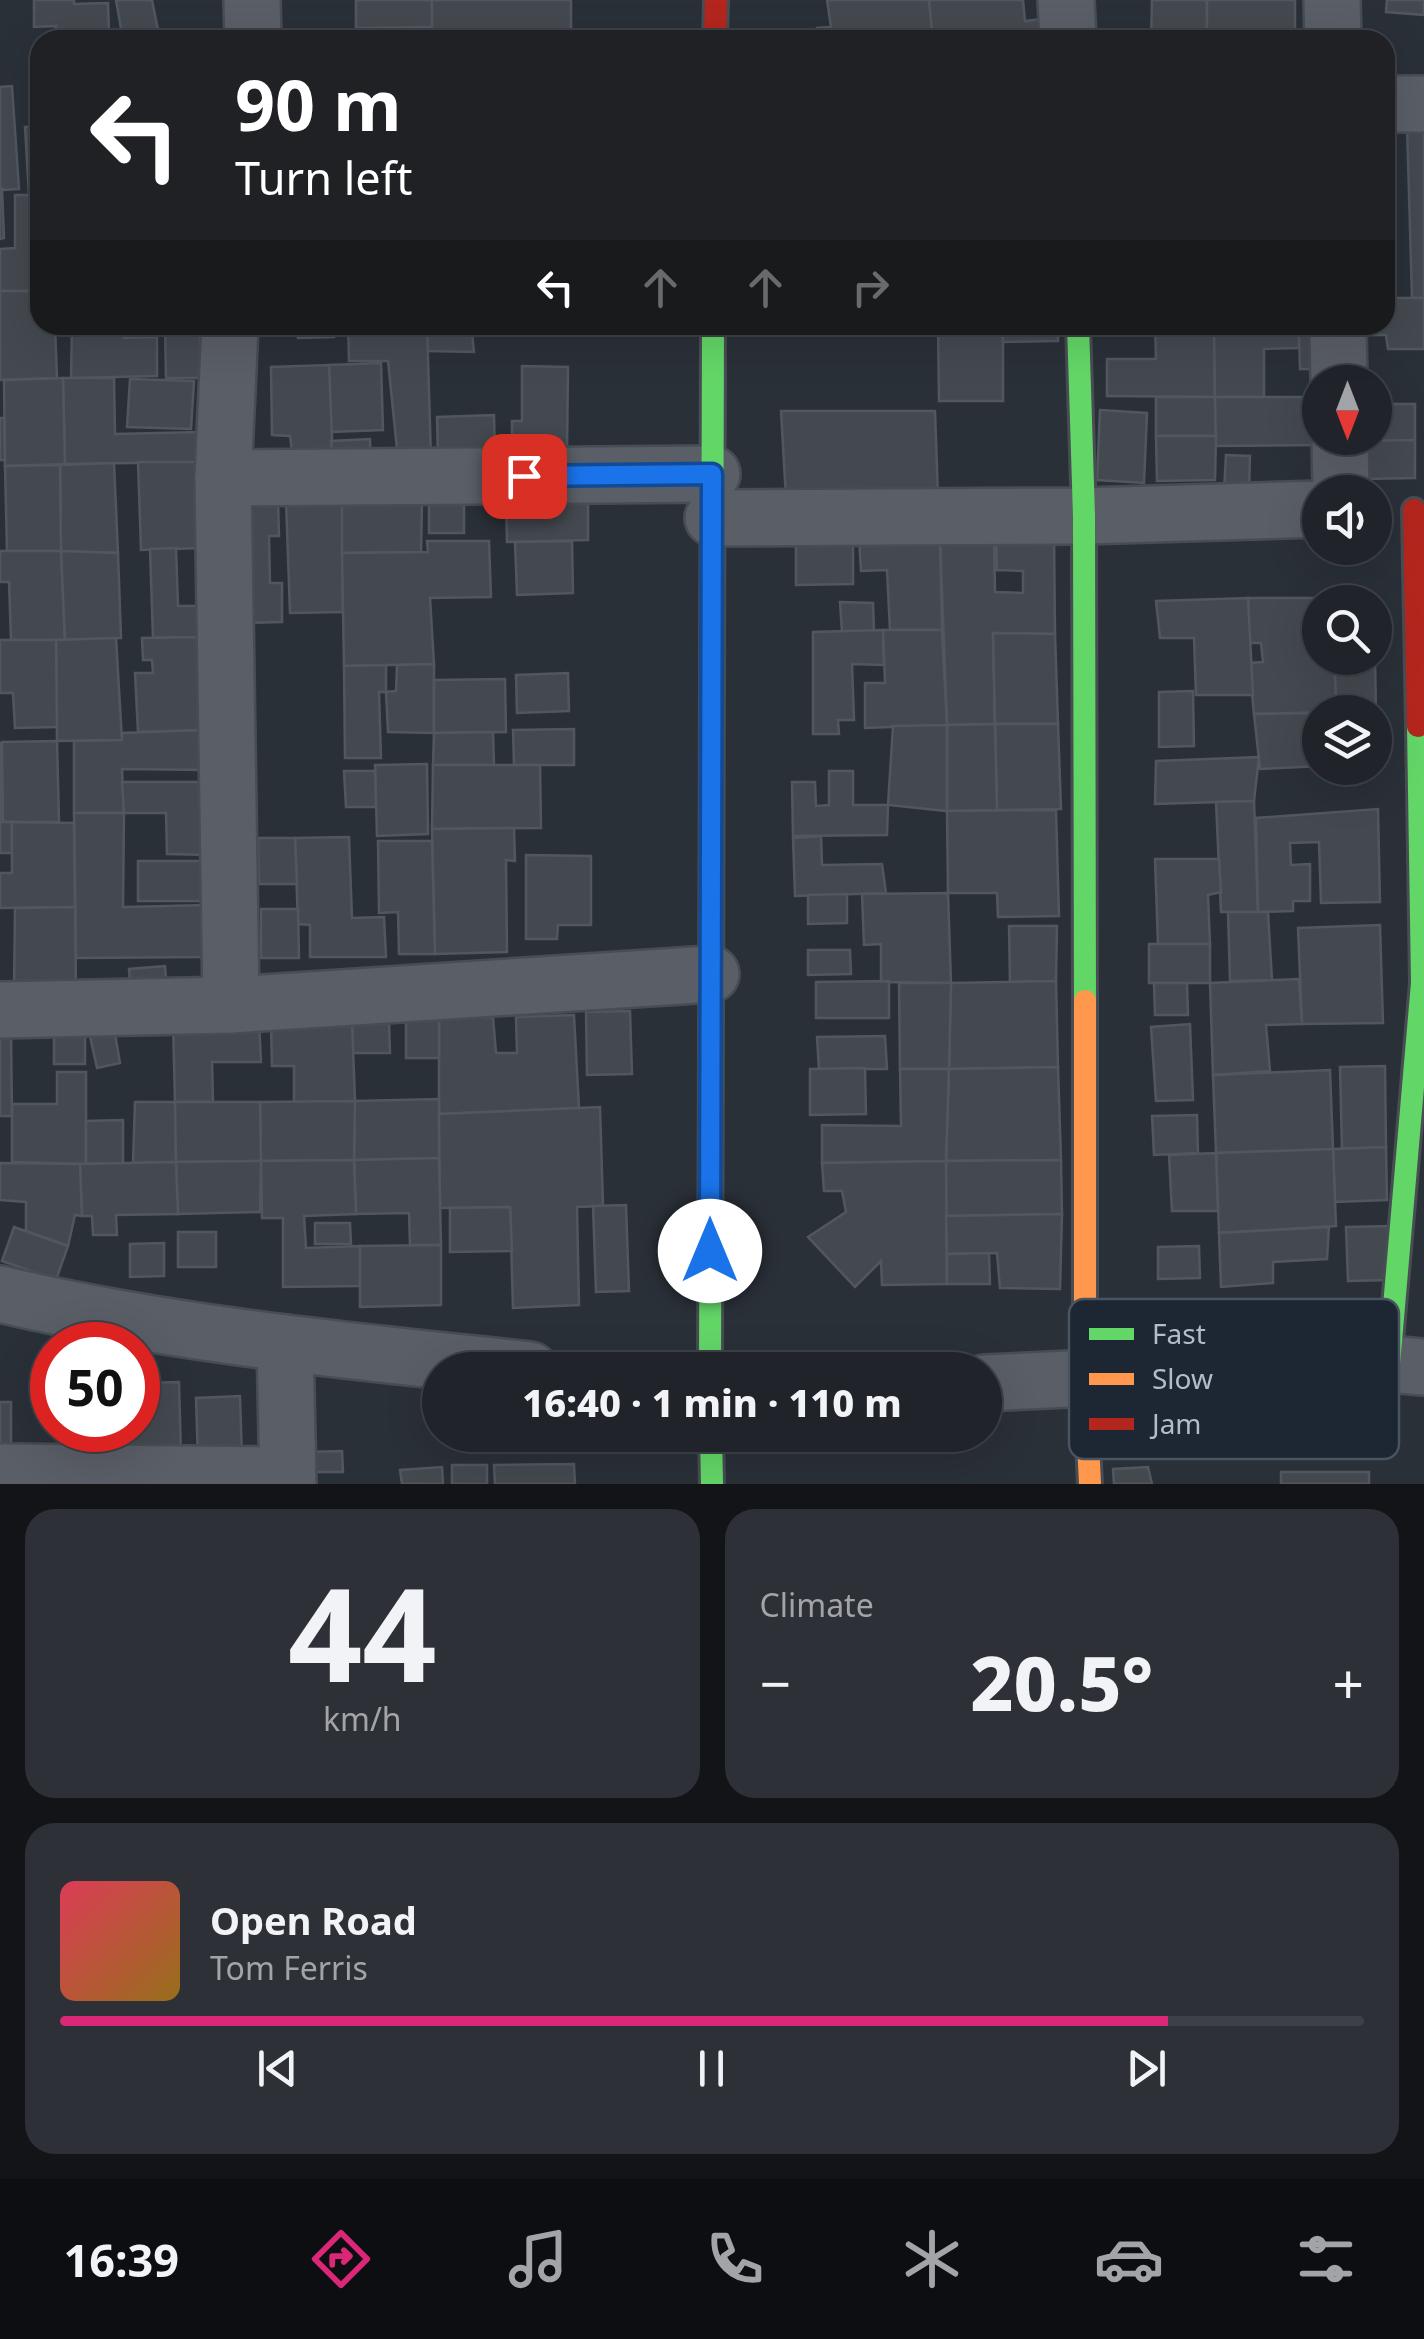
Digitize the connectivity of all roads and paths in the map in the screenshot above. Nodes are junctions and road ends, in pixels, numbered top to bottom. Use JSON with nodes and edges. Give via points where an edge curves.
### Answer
{"nodes":[{"id":1,"x":252,"y":0,"type":"edge"},
{"id":2,"x":716,"y":0,"type":"edge"},
{"id":3,"x":1066,"y":0,"type":"edge"},
{"id":4,"x":1332,"y":0,"type":"edge"},
{"id":5,"x":253,"y":30,"type":"edge"},
{"id":6,"x":715,"y":30,"type":"edge"},
{"id":7,"x":1068,"y":30,"type":"edge"},
{"id":8,"x":1333,"y":30,"type":"edge"},
{"id":9,"x":1395,"y":104,"type":"edge"},
{"id":10,"x":1424,"y":104,"type":"edge"},
{"id":11,"x":230,"y":335,"type":"edge"},
{"id":12,"x":714,"y":335,"type":"edge"},
{"id":13,"x":1078,"y":335,"type":"edge"},
{"id":14,"x":1338,"y":335,"type":"edge"},
{"id":15,"x":1339,"y":365,"type":"edge"},
{"id":16,"x":223,"y":478,"type":"junction"},
{"id":17,"x":713,"y":496,"type":"junction"},
{"id":18,"x":1302,"y":510,"type":"edge"},
{"id":19,"x":1404,"y":510,"type":"edge"},
{"id":20,"x":1084,"y":516,"type":"junction"},
{"id":21,"x":710,"y":974,"type":"junction"},
{"id":22,"x":1423,"y":983,"type":"edge"},
{"id":23,"x":232,"y":1004,"type":"junction"},
{"id":24,"x":0,"y":1010,"type":"edge"},
{"id":25,"x":0,"y":1294,"type":"edge"},
{"id":26,"x":1085,"y":1299,"type":"edge"},
{"id":27,"x":286,"y":1344,"type":"junction"},
{"id":28,"x":710,"y":1352,"type":"edge"},
{"id":29,"x":422,"y":1358,"type":"edge"},
{"id":30,"x":1406,"y":1365,"type":"edge"},
{"id":31,"x":1069,"y":1381,"type":"edge"},
{"id":32,"x":1002,"y":1383,"type":"edge"},
{"id":33,"x":711,"y":1452,"type":"edge"},
{"id":34,"x":1089,"y":1459,"type":"edge"},
{"id":35,"x":0,"y":1472,"type":"edge"},
{"id":36,"x":288,"y":1479,"type":"edge"},
{"id":37,"x":712,"y":1484,"type":"edge"},
{"id":38,"x":1090,"y":1484,"type":"edge"}],
"edges":[{"from":1,"to":5,"type":"street"},
{"from":2,"to":6,"type":"street"},
{"from":3,"to":7,"type":"street"},
{"from":4,"to":8,"type":"street"},
{"from":9,"to":10,"type":"street"},
{"from":11,"to":16,"type":"street"},
{"from":12,"to":17,"type":"street"},
{"from":13,"to":20,"type":"street"},
{"from":14,"to":15,"type":"street"},
{"from":16,"to":17,"type":"street"},
{"from":16,"to":23,"type":"street"},
{"from":17,"to":20,"type":"street"},
{"from":17,"to":21,"type":"street"},
{"from":18,"to":20,"type":"street"},
{"from":19,"to":22,"type":"street"},
{"from":20,"to":26,"type":"street"},
{"from":21,"to":23,"type":"street"},
{"from":21,"to":28,"type":"street"},
{"from":22,"to":30,"type":"street"},
{"from":23,"to":24,"type":"street"},
{"from":25,"to":27,"type":"street"},
{"from":27,"to":29,"type":"street"},
{"from":27,"to":36,"type":"street"},
{"from":31,"to":32,"type":"street"},
{"from":33,"to":37,"type":"street"},
{"from":34,"to":38,"type":"street"},
{"from":35,"to":36,"type":"street"}]}
